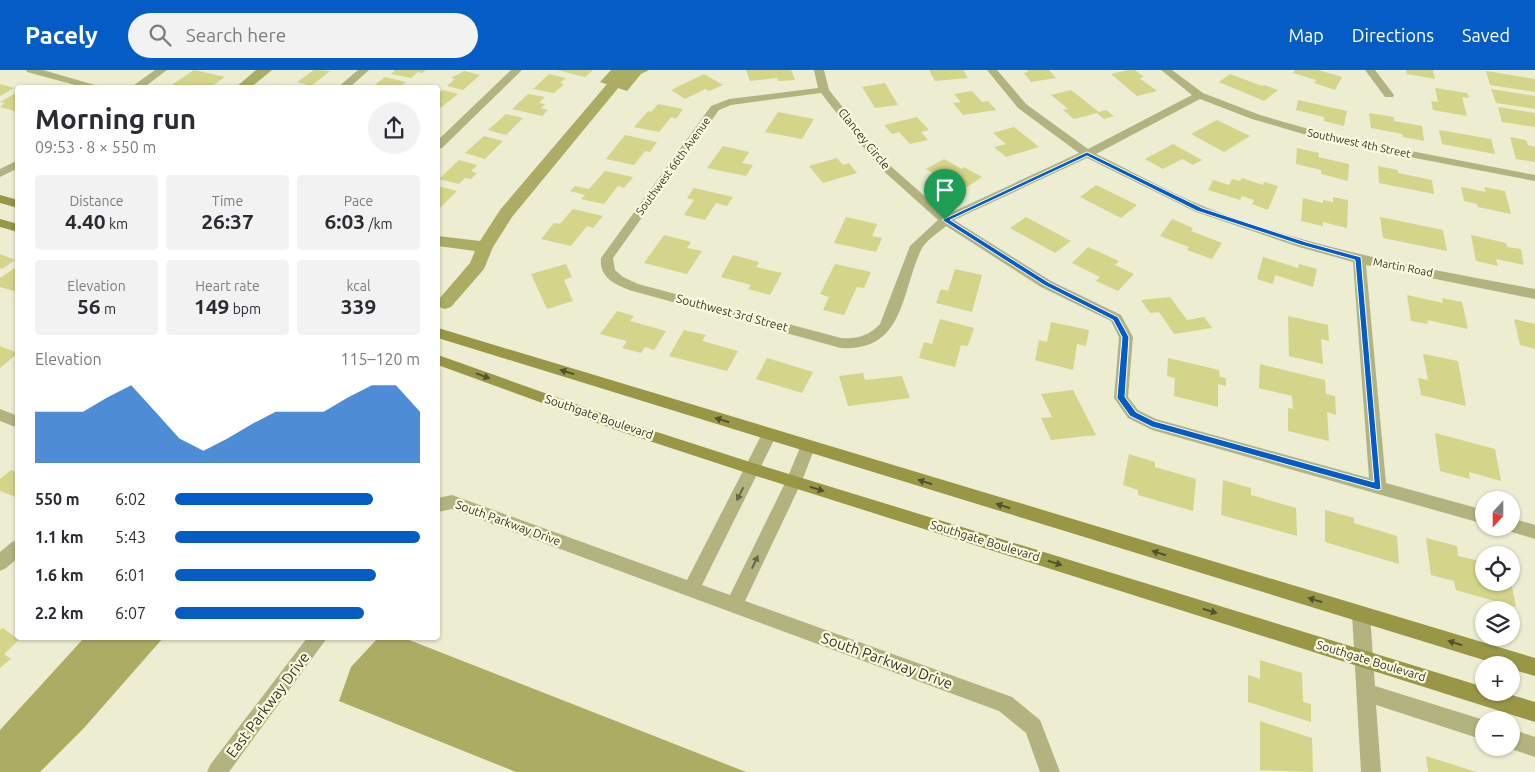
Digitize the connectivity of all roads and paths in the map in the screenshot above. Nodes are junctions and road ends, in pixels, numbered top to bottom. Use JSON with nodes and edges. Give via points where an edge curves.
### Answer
{"nodes":[{"id":1,"x":31,"y":70,"type":"edge"},
{"id":2,"x":162,"y":70,"type":"edge"},
{"id":3,"x":364,"y":70,"type":"edge"},
{"id":4,"x":517,"y":70,"type":"edge"},
{"id":5,"x":819,"y":70,"type":"edge"},
{"id":6,"x":992,"y":70,"type":"edge"},
{"id":7,"x":1166,"y":70,"type":"edge"},
{"id":8,"x":1370,"y":70,"type":"edge"},
{"id":9,"x":88,"y":85,"type":"edge"},
{"id":10,"x":140,"y":85,"type":"edge"},
{"id":11,"x":346,"y":85,"type":"edge"},
{"id":12,"x":824,"y":90,"type":"junction"},
{"id":13,"x":1199,"y":95,"type":"junction"},
{"id":14,"x":1389,"y":95,"type":"dead end"},
{"id":15,"x":440,"y":144,"type":"edge"},
{"id":16,"x":1087,"y":154,"type":"junction"},
{"id":17,"x":15,"y":165,"type":"edge"},
{"id":18,"x":0,"y":174,"type":"edge"},
{"id":19,"x":1535,"y":178,"type":"edge"},
{"id":20,"x":0,"y":199,"type":"edge"},
{"id":21,"x":15,"y":203,"type":"edge"},
{"id":22,"x":945,"y":220,"type":"junction"},
{"id":23,"x":0,"y":223,"type":"edge"},
{"id":24,"x":15,"y":227,"type":"edge"},
{"id":25,"x":1359,"y":259,"type":"junction"},
{"id":26,"x":607,"y":268,"type":"joint"},
{"id":27,"x":1535,"y":294,"type":"edge"},
{"id":28,"x":440,"y":334,"type":"edge"},
{"id":29,"x":440,"y":361,"type":"edge"},
{"id":30,"x":0,"y":415,"type":"edge"},
{"id":31,"x":15,"y":421,"type":"edge"},
{"id":32,"x":768,"y":434,"type":"junction"},
{"id":33,"x":807,"y":446,"type":"junction"},
{"id":34,"x":753,"y":469,"type":"junction"},
{"id":35,"x":794,"y":482,"type":"junction"},
{"id":36,"x":1378,"y":487,"type":"junction"},
{"id":37,"x":440,"y":505,"type":"edge"},
{"id":38,"x":1475,"y":514,"type":"edge"},
{"id":39,"x":1520,"y":528,"type":"edge"},
{"id":40,"x":1535,"y":532,"type":"edge"},
{"id":41,"x":15,"y":550,"type":"edge"},
{"id":42,"x":0,"y":563,"type":"edge"},
{"id":43,"x":691,"y":590,"type":"junction"},
{"id":44,"x":734,"y":606,"type":"junction"},
{"id":45,"x":1362,"y":614,"type":"junction"},
{"id":46,"x":317,"y":640,"type":"edge"},
{"id":47,"x":1364,"y":659,"type":"junction"},
{"id":48,"x":1535,"y":667,"type":"edge"},
{"id":49,"x":1366,"y":692,"type":"junction"},
{"id":50,"x":1535,"y":712,"type":"edge"},
{"id":51,"x":1475,"y":727,"type":"edge"},
{"id":52,"x":1520,"y":742,"type":"edge"},
{"id":53,"x":1535,"y":747,"type":"edge"},
{"id":54,"x":218,"y":772,"type":"edge"},
{"id":55,"x":1050,"y":772,"type":"edge"},
{"id":56,"x":1371,"y":772,"type":"edge"}],
"edges":[{"from":1,"to":9,"type":"street"},
{"from":2,"to":10,"type":"street"},
{"from":3,"to":11,"type":"street"},
{"from":4,"to":15,"type":"street"},
{"from":5,"to":12,"type":"street","name":"Clancey Circle"},
{"from":6,"to":16,"type":"street","name":"Martin Road","via":[[1022,106]]},
{"from":7,"to":13,"type":"street","name":"Southwest 4th Street"},
{"from":8,"to":14,"type":"street"},
{"from":12,"to":22,"type":"street","name":"Clancey Circle","via":[[882,164]]},
{"from":12,"to":26,"type":"street","name":"Southwest 66th Avenue","via":[[729,102],[715,108],[614,246],[607,258]]},
{"from":13,"to":16,"type":"street"},
{"from":13,"to":19,"type":"street","name":"Southwest 4th Street","via":[[1256,117],[1331,139]]},
{"from":16,"to":22,"type":"street"},
{"from":16,"to":25,"type":"street","name":"Martin Road","via":[[1200,209]]},
{"from":17,"to":18,"type":"street"},
{"from":20,"to":21,"type":"main road"},
{"from":22,"to":26,"type":"street","name":"Southwest 3rd Street","via":[[916,246],[886,326],[863,343],[842,343],[634,287],[614,278]]},
{"from":22,"to":36,"type":"street","name":"Clancey Circle","via":[[1046,284],[1116,318],[1126,337],[1121,398],[1133,414],[1152,424]]},
{"from":23,"to":24,"type":"main road"},
{"from":25,"to":27,"type":"street","name":"Martin Road"},
{"from":25,"to":36,"type":"street"},
{"from":32,"to":28,"type":"main road","one_way":true},
{"from":29,"to":34,"type":"main road","name":"Southgate Boulevard","one_way":true},
{"from":30,"to":31,"type":"street"},
{"from":32,"to":33,"type":"main road"},
{"from":32,"to":34,"type":"street"},
{"from":33,"to":35,"type":"street"},
{"from":45,"to":33,"type":"main road","one_way":true},
{"from":34,"to":35,"type":"main road","name":"Southgate Boulevard"},
{"from":34,"to":43,"type":"street","one_way":true},
{"from":44,"to":35,"type":"street","one_way":true},
{"from":35,"to":47,"type":"main road","name":"Southgate Boulevard","one_way":true},
{"from":36,"to":38,"type":"street"},
{"from":37,"to":43,"type":"street","name":"South Parkway Drive","via":[[452,502]]},
{"from":39,"to":40,"type":"street"},
{"from":41,"to":42,"type":"street"},
{"from":43,"to":44,"type":"street","name":"South Parkway Drive"},
{"from":44,"to":55,"type":"street","name":"South Parkway Drive","via":[[1005,704],[1033,727]]},
{"from":45,"to":47,"type":"street"},
{"from":48,"to":45,"type":"main road","one_way":true},
{"from":46,"to":54,"type":"street","name":"East Parkway Drive"},
{"from":47,"to":49,"type":"street"},
{"from":47,"to":50,"type":"main road","name":"Southgate Boulevard"},
{"from":49,"to":51,"type":"street"},
{"from":49,"to":56,"type":"street"},
{"from":52,"to":53,"type":"street"}]}
